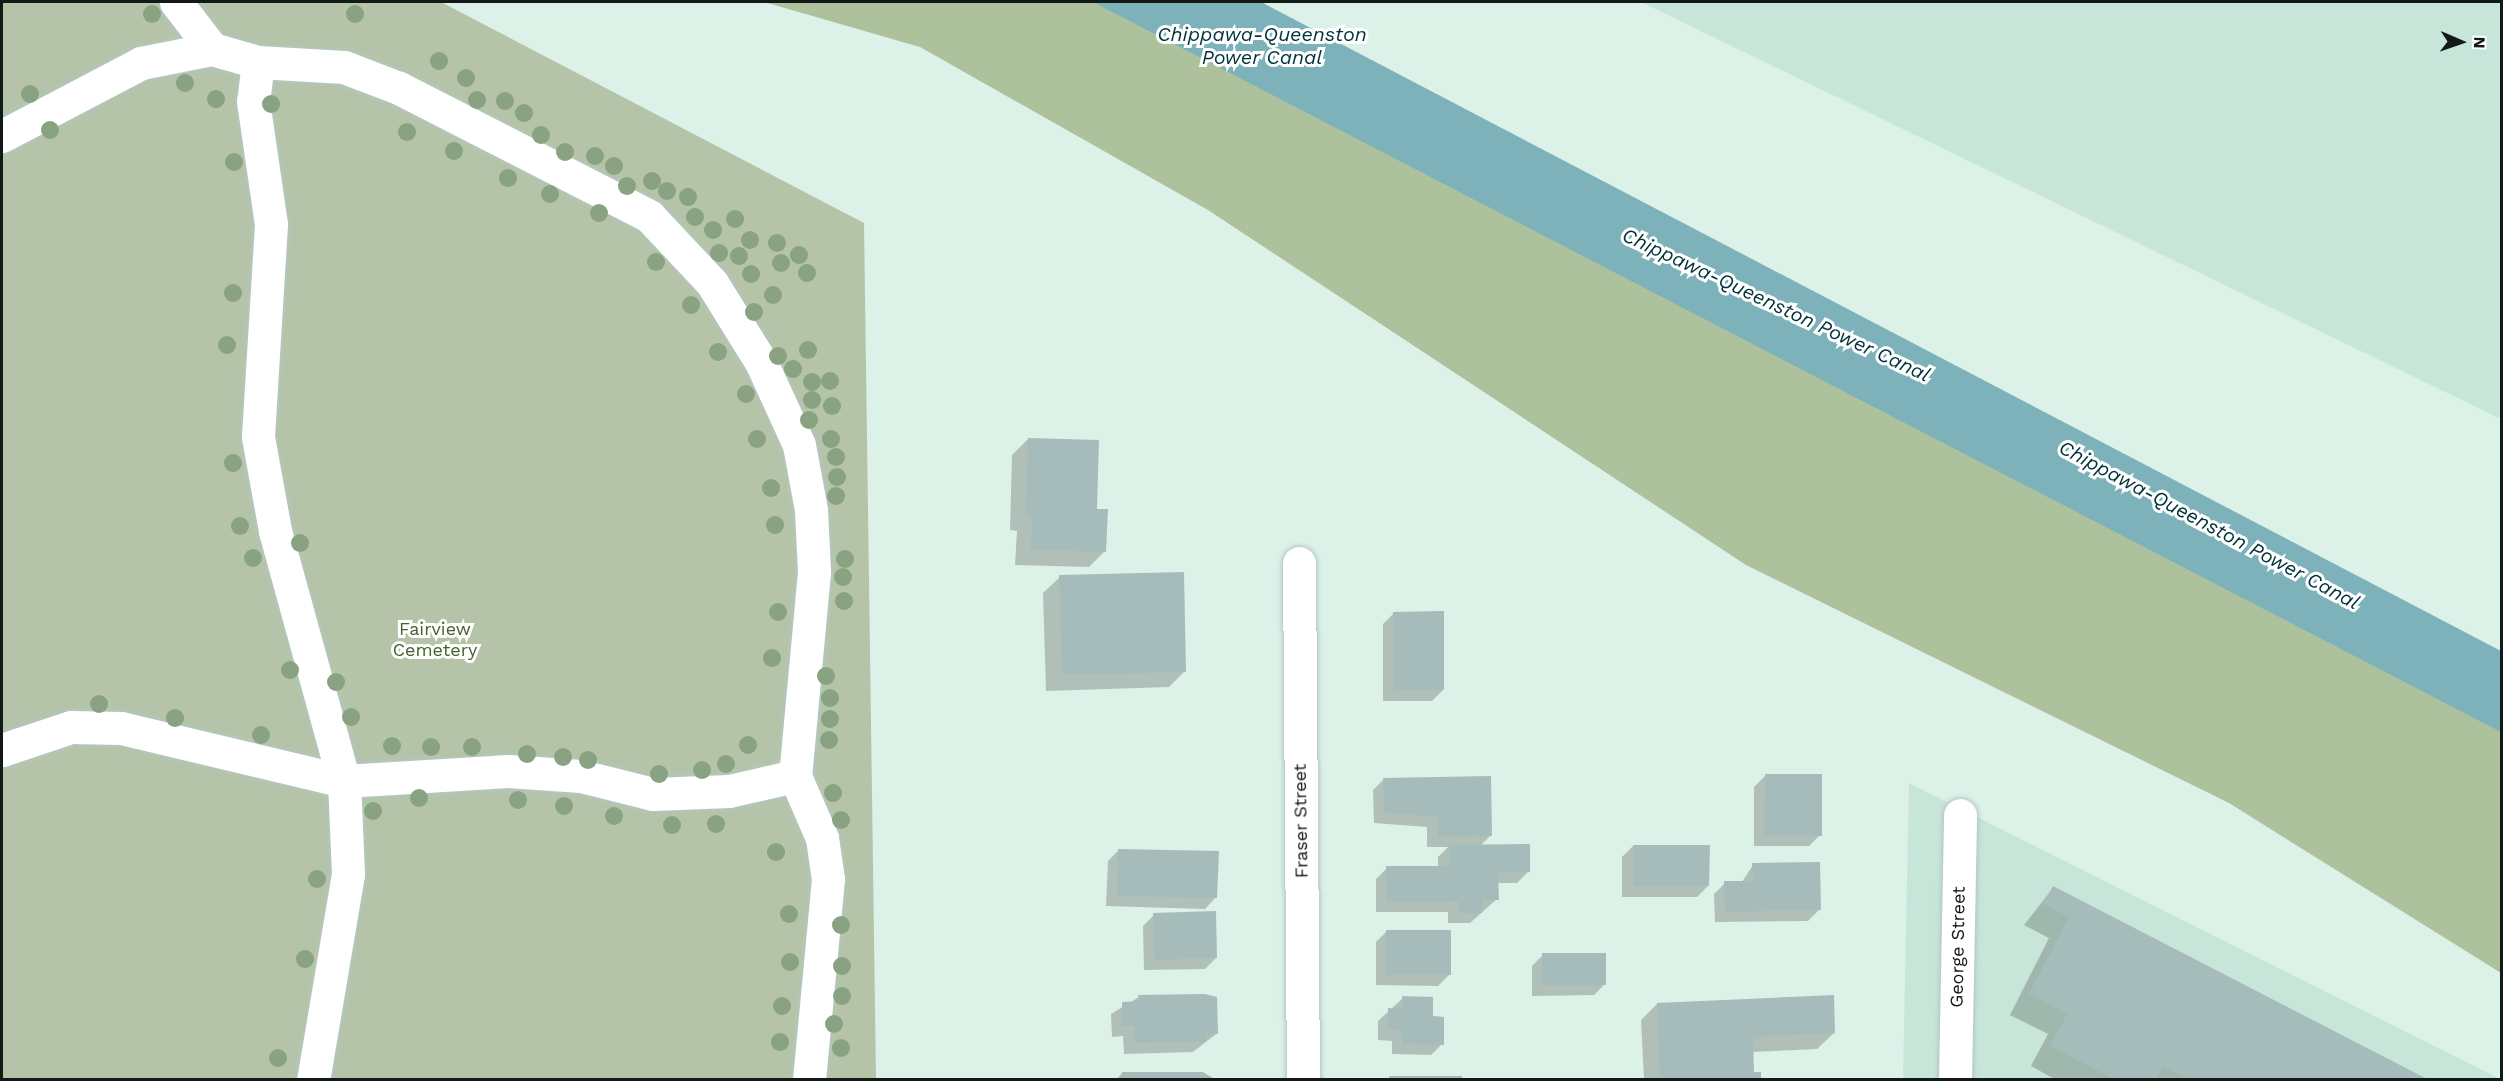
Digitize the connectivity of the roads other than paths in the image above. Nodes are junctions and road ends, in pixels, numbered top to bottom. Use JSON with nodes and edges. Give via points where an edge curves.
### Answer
{"nodes":[{"id":1,"x":176,"y":2,"type":"edge"},
{"id":2,"x":212,"y":48,"type":"junction"},
{"id":3,"x":258,"y":62,"type":"junction"},
{"id":4,"x":2,"y":136,"type":"edge"},
{"id":5,"x":1299,"y":563,"type":"dead end"},
{"id":6,"x":2,"y":750,"type":"edge"},
{"id":7,"x":795,"y":776,"type":"junction"},
{"id":8,"x":344,"y":781,"type":"junction"},
{"id":9,"x":1960,"y":815,"type":"dead end"},
{"id":10,"x":1963,"y":1077,"type":"edge"},
{"id":11,"x":313,"y":1080,"type":"edge"},
{"id":12,"x":809,"y":1080,"type":"edge"},
{"id":13,"x":1303,"y":1080,"type":"edge"}],
"edges":[{"from":1,"to":2,"type":"street"},
{"from":2,"to":3,"type":"street"},
{"from":2,"to":4,"type":"street","via":[[141,63]]},
{"from":3,"to":7,"type":"street","via":[[344,67],[399,88],[650,216],[711,283],[761,362],[799,445],[811,510],[814,572]]},
{"from":3,"to":8,"type":"street","via":[[253,102],[271,224],[258,437],[275,531]]},
{"from":5,"to":13,"type":"street","name":"Fraser Street"},
{"from":6,"to":8,"type":"street","via":[[71,727],[121,728]]},
{"from":7,"to":8,"type":"street","via":[[729,791],[653,794],[581,776],[508,771]]},
{"from":7,"to":12,"type":"street","via":[[822,838],[828,879]]},
{"from":8,"to":11,"type":"street","via":[[348,874]]},
{"from":9,"to":10,"type":"street","name":"George Street"}]}
